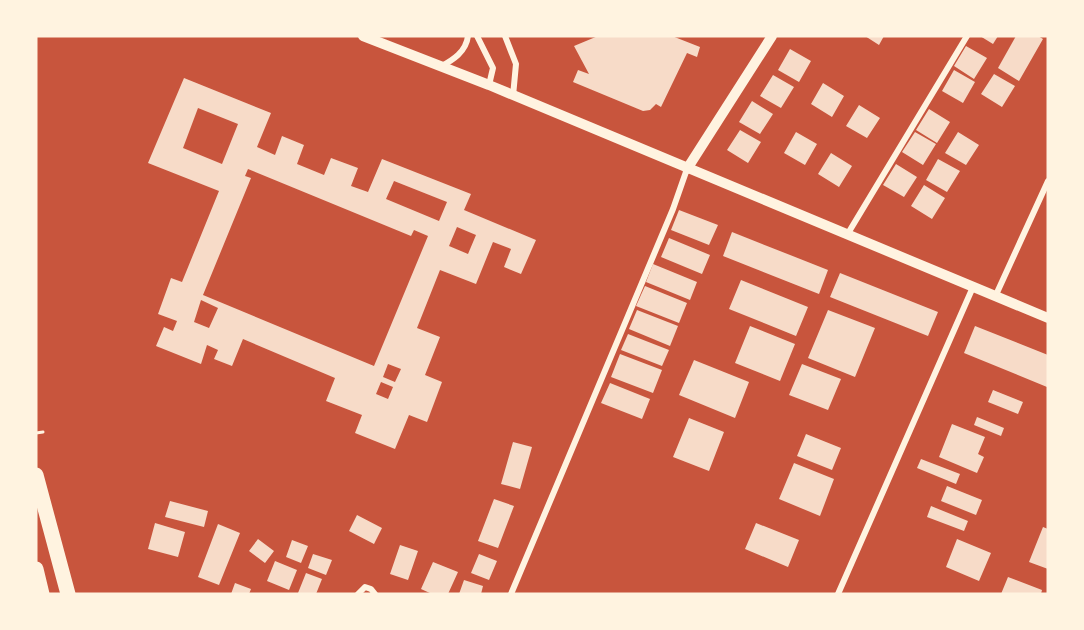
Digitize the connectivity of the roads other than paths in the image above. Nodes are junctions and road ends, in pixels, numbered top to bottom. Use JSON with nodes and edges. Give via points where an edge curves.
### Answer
{"nodes":[{"id":1,"x":363,"y":36,"type":"edge"},
{"id":2,"x":468,"y":36,"type":"edge"},
{"id":3,"x":477,"y":36,"type":"edge"},
{"id":4,"x":505,"y":36,"type":"edge"},
{"id":5,"x":772,"y":36,"type":"edge"},
{"id":6,"x":967,"y":36,"type":"edge"},
{"id":7,"x":440,"y":67,"type":"junction"},
{"id":8,"x":489,"y":85,"type":"junction"},
{"id":9,"x":513,"y":96,"type":"junction"},
{"id":10,"x":687,"y":169,"type":"junction"},
{"id":11,"x":1048,"y":181,"type":"edge"},
{"id":12,"x":847,"y":235,"type":"junction"},
{"id":13,"x":973,"y":287,"type":"junction"},
{"id":14,"x":995,"y":297,"type":"junction"},
{"id":15,"x":1048,"y":318,"type":"edge"},
{"id":16,"x":36,"y":475,"type":"edge"},
{"id":17,"x":36,"y":569,"type":"edge"},
{"id":18,"x":42,"y":594,"type":"edge"},
{"id":19,"x":68,"y":594,"type":"edge"},
{"id":20,"x":358,"y":594,"type":"edge"},
{"id":21,"x":375,"y":594,"type":"edge"},
{"id":22,"x":511,"y":594,"type":"edge"},
{"id":23,"x":838,"y":594,"type":"edge"}],
"edges":[{"from":1,"to":7,"type":"street"},
{"from":2,"to":7,"type":"street","via":[[467,44],[454,59]]},
{"from":3,"to":8,"type":"street","via":[[493,68]]},
{"from":4,"to":9,"type":"street","via":[[516,64]]},
{"from":5,"to":10,"type":"street"},
{"from":6,"to":12,"type":"street"},
{"from":7,"to":8,"type":"street"},
{"from":8,"to":9,"type":"street"},
{"from":9,"to":10,"type":"street"},
{"from":10,"to":12,"type":"street"},
{"from":10,"to":22,"type":"street"},
{"from":11,"to":14,"type":"street"},
{"from":12,"to":13,"type":"street"},
{"from":13,"to":14,"type":"street"},
{"from":13,"to":23,"type":"street"},
{"from":14,"to":15,"type":"street"},
{"from":16,"to":19,"type":"main road"},
{"from":17,"to":18,"type":"main road"},
{"from":20,"to":21,"type":"street","via":[[365,587]]}]}
